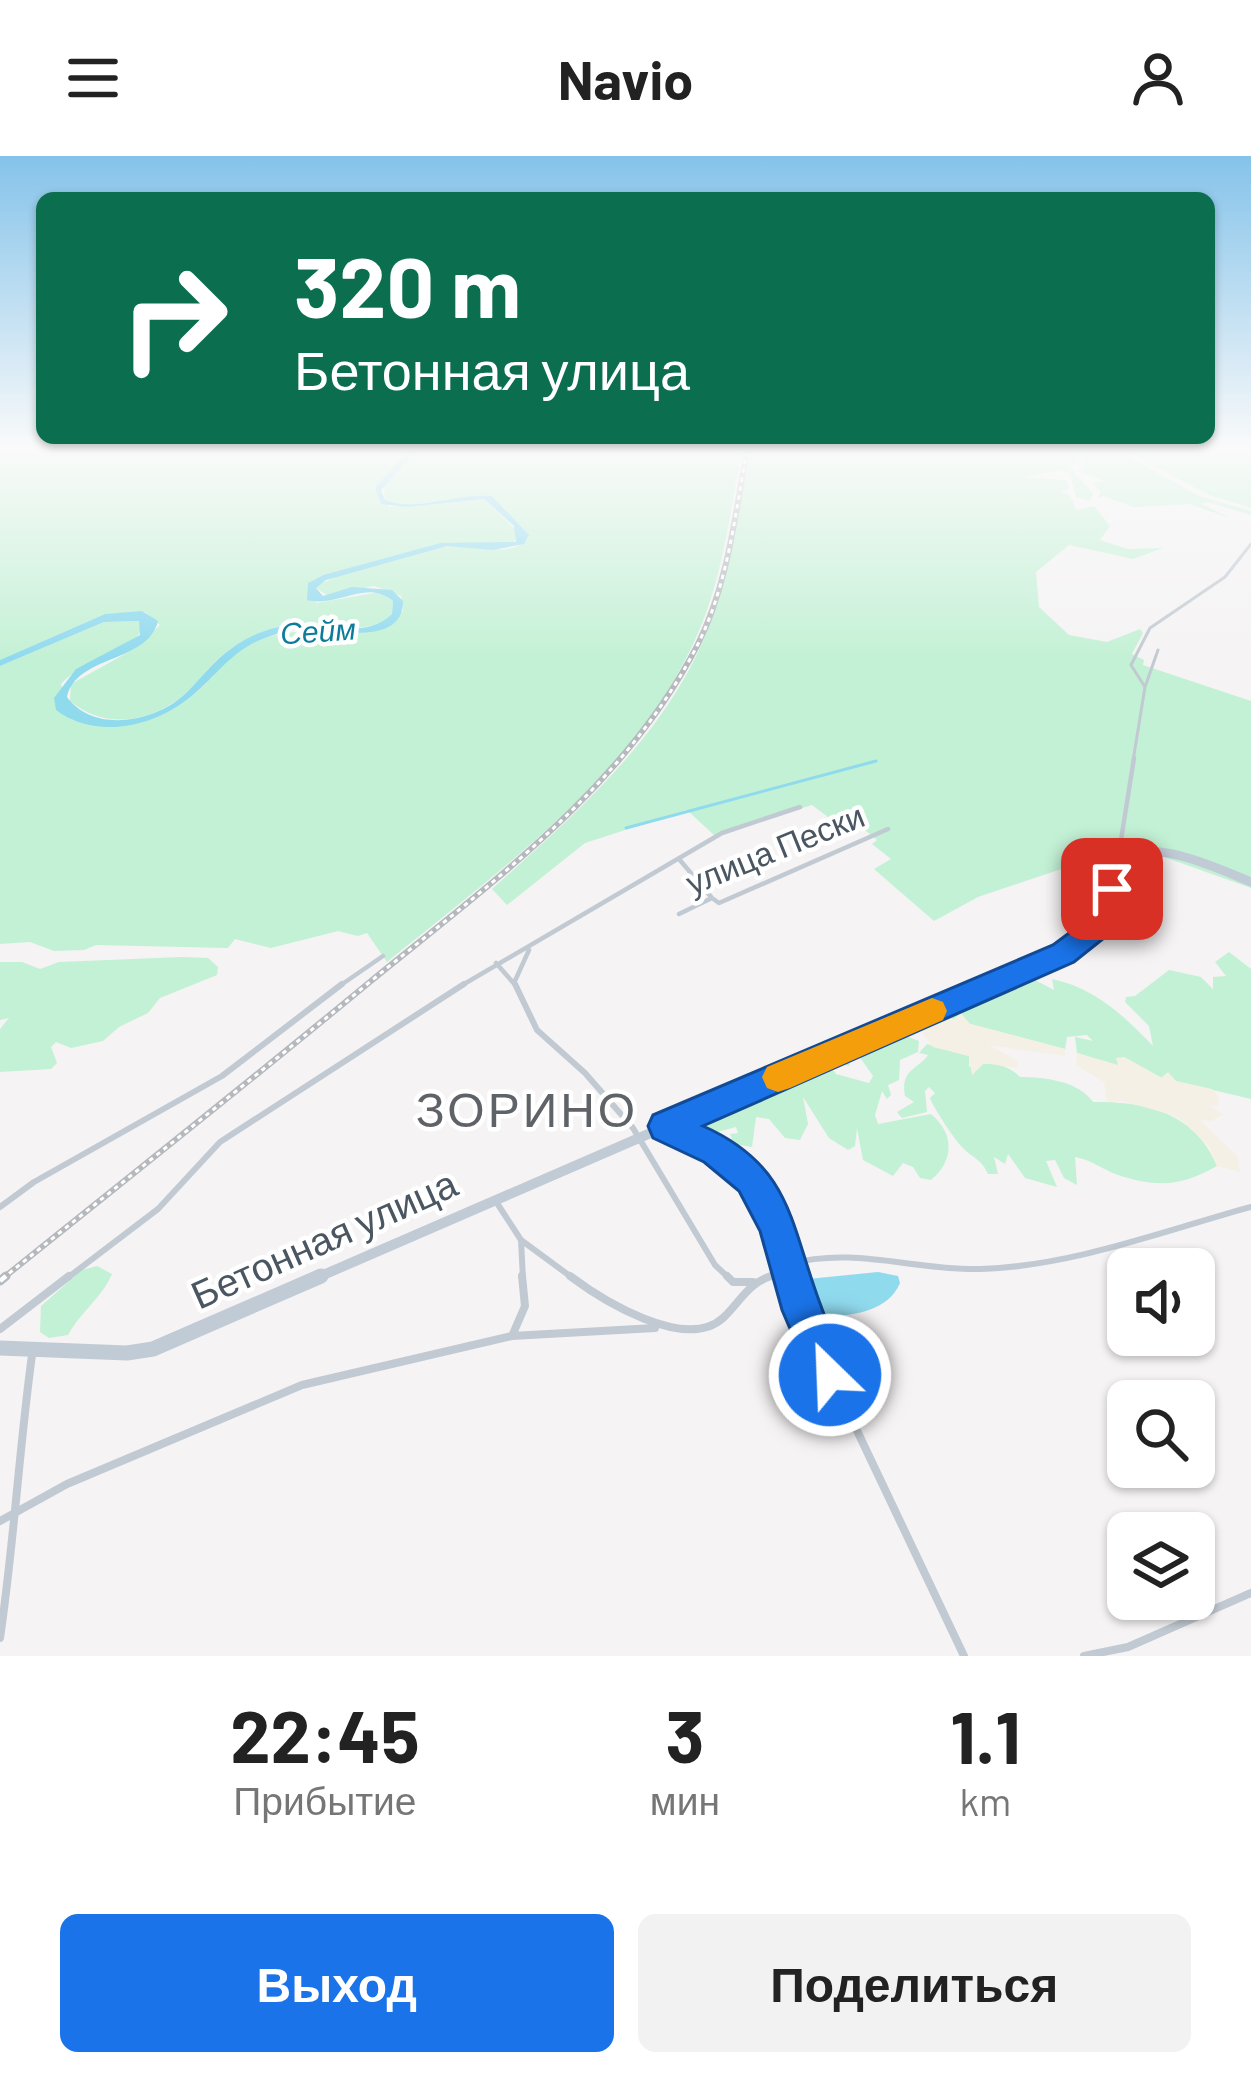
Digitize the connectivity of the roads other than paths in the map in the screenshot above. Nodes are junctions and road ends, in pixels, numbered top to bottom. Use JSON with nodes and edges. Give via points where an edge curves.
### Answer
{"nodes":[{"id":1,"x":1251,"y":544,"type":"edge"},
{"id":2,"x":1157,"y":650,"type":"dead end"},
{"id":3,"x":1145,"y":687,"type":"junction"},
{"id":4,"x":800,"y":807,"type":"dead end"},
{"id":5,"x":888,"y":829,"type":"dead end"},
{"id":6,"x":680,"y":859,"type":"junction"},
{"id":7,"x":1117,"y":865,"type":"junction"},
{"id":8,"x":1251,"y":882,"type":"edge"},
{"id":9,"x":712,"y":898,"type":"junction"},
{"id":10,"x":679,"y":914,"type":"dead end"},
{"id":11,"x":530,"y":947,"type":"junction"},
{"id":12,"x":383,"y":956,"type":"dead end"},
{"id":13,"x":496,"y":963,"type":"junction"},
{"id":14,"x":514,"y":983,"type":"junction"},
{"id":15,"x":664,"y":1126,"type":"junction"},
{"id":16,"x":638,"y":1138,"type":"junction"},
{"id":17,"x":495,"y":1200,"type":"junction"},
{"id":18,"x":0,"y":1207,"type":"edge"},
{"id":19,"x":1251,"y":1208,"type":"edge"},
{"id":20,"x":521,"y":1240,"type":"junction"},
{"id":21,"x":790,"y":1267,"type":"junction"},
{"id":22,"x":753,"y":1282,"type":"junction"},
{"id":23,"x":656,"y":1328,"type":"junction"},
{"id":24,"x":0,"y":1329,"type":"edge"},
{"id":25,"x":512,"y":1336,"type":"junction"},
{"id":26,"x":0,"y":1348,"type":"edge"},
{"id":27,"x":33,"y":1350,"type":"junction"},
{"id":28,"x":19,"y":1510,"type":"junction"},
{"id":29,"x":0,"y":1521,"type":"edge"},
{"id":30,"x":1251,"y":1593,"type":"edge"},
{"id":31,"x":0,"y":1638,"type":"edge"},
{"id":32,"x":964,"y":1656,"type":"edge"},
{"id":33,"x":1084,"y":1656,"type":"edge"}],
"edges":[{"from":1,"to":3,"type":"street","via":[[1226,577],[1150,628],[1131,665]]},
{"from":2,"to":3,"type":"street"},
{"from":3,"to":7,"type":"street"},
{"from":4,"to":6,"type":"street","via":[[722,833]]},
{"from":5,"to":9,"type":"street","name":"улица Пески","via":[[719,903]]},
{"from":6,"to":9,"type":"street"},
{"from":6,"to":11,"type":"street"},
{"from":7,"to":8,"type":"main road","via":[[1133,853],[1160,853]]},
{"from":7,"to":15,"type":"main road","name":"Бетонная улица","via":[[1106,913],[1083,943]]},
{"from":9,"to":10,"type":"street","name":"улица Пески"},
{"from":11,"to":13,"type":"street"},
{"from":11,"to":14,"type":"street"},
{"from":12,"to":18,"type":"street","via":[[222,1076]]},
{"from":13,"to":14,"type":"street"},
{"from":13,"to":24,"type":"street","via":[[220,1142],[158,1209]]},
{"from":14,"to":16,"type":"street","via":[[537,1030],[613,1102]]},
{"from":15,"to":16,"type":"main road","name":"Бетонная улица"},
{"from":15,"to":21,"type":"street","via":[[741,1166],[770,1210]]},
{"from":16,"to":17,"type":"main road","name":"Бетонная улица"},
{"from":16,"to":22,"type":"street","via":[[715,1265],[733,1282]]},
{"from":17,"to":20,"type":"street"},
{"from":17,"to":27,"type":"main road","name":"Бетонная улица","via":[[153,1348]]},
{"from":19,"to":21,"type":"street","via":[[1052,1262],[984,1269],[835,1256]]},
{"from":20,"to":23,"type":"street"},
{"from":20,"to":25,"type":"street","via":[[517,1255],[529,1296]]},
{"from":21,"to":22,"type":"street"},
{"from":21,"to":32,"type":"street","via":[[814,1340]]},
{"from":22,"to":23,"type":"street","via":[[719,1322]]},
{"from":23,"to":25,"type":"street"},
{"from":25,"to":28,"type":"street","via":[[302,1385]]},
{"from":26,"to":27,"type":"main road","name":"Бетонная улица"},
{"from":27,"to":28,"type":"street","via":[[16,1472]]},
{"from":28,"to":29,"type":"street"},
{"from":28,"to":31,"type":"street"},
{"from":30,"to":33,"type":"street","via":[[1128,1647]]}]}
